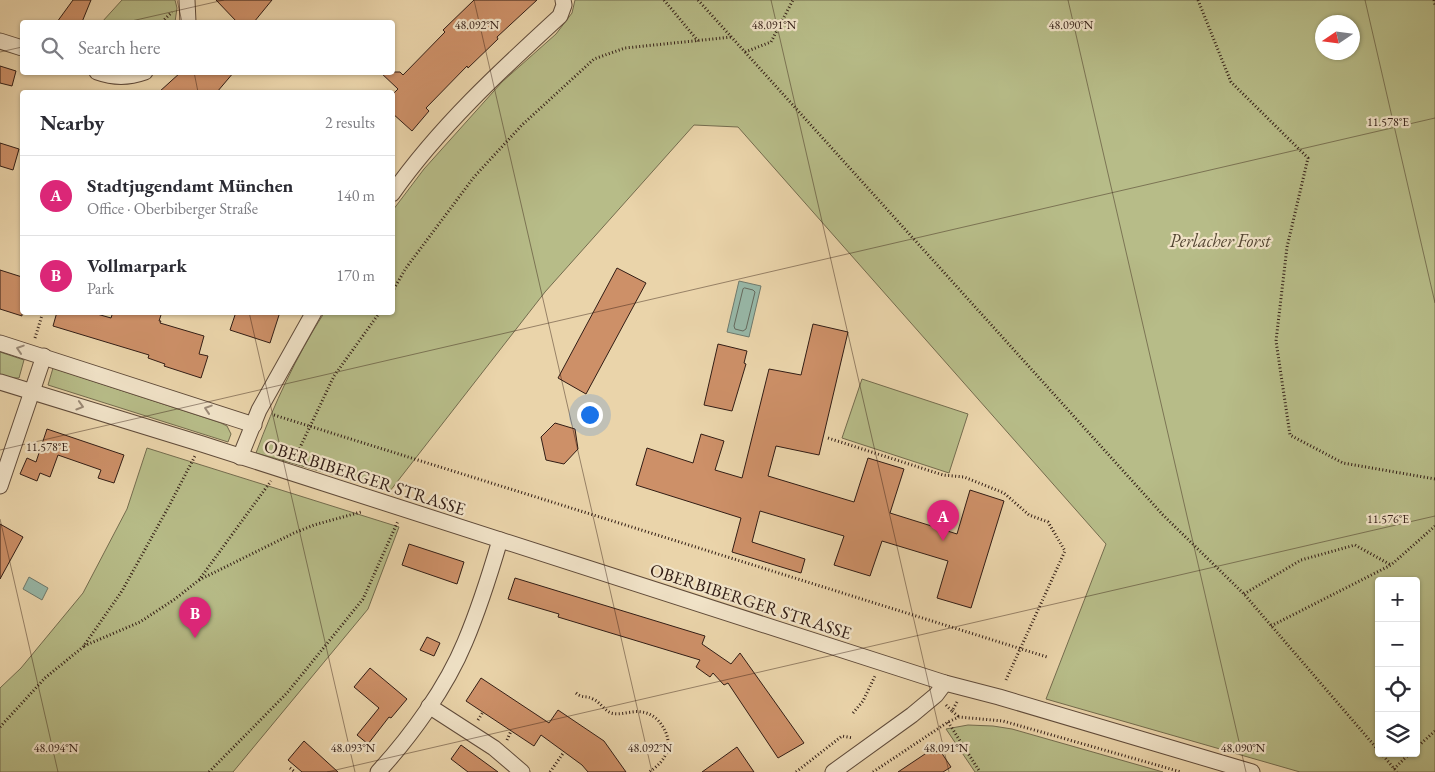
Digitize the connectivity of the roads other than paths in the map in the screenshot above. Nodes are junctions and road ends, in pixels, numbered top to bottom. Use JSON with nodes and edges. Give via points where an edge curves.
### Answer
{"nodes":[{"id":1,"x":187,"y":0,"type":"edge"},
{"id":2,"x":564,"y":3,"type":"edge"},
{"id":3,"x":188,"y":20,"type":"edge"},
{"id":4,"x":0,"y":41,"type":"edge"},
{"id":5,"x":20,"y":47,"type":"edge"},
{"id":6,"x":108,"y":75,"type":"edge"},
{"id":7,"x":137,"y":75,"type":"edge"},
{"id":8,"x":395,"y":190,"type":"edge"},
{"id":9,"x":312,"y":315,"type":"edge"},
{"id":10,"x":0,"y":343,"type":"edge"},
{"id":11,"x":37,"y":354,"type":"junction"},
{"id":12,"x":0,"y":382,"type":"edge"},
{"id":13,"x":33,"y":392,"type":"junction"},
{"id":14,"x":257,"y":417,"type":"junction"},
{"id":15,"x":240,"y":457,"type":"junction"},
{"id":16,"x":0,"y":486,"type":"edge"},
{"id":17,"x":500,"y":540,"type":"junction"},
{"id":18,"x":945,"y":683,"type":"junction"},
{"id":19,"x":429,"y":706,"type":"junction"},
{"id":20,"x":378,"y":772,"type":"edge"},
{"id":21,"x":522,"y":772,"type":"edge"},
{"id":22,"x":832,"y":772,"type":"edge"},
{"id":23,"x":1252,"y":772,"type":"edge"}],
"edges":[{"from":1,"to":3,"type":"street"},
{"from":2,"to":8,"type":"street","via":[[560,16],[496,75],[415,161]]},
{"from":4,"to":5,"type":"street"},
{"from":6,"to":7,"type":"street"},
{"from":9,"to":14,"type":"street"},
{"from":11,"to":10,"type":"street","name":"OBERBIBERGER STRASSE","one_way":true},
{"from":11,"to":13,"type":"street"},
{"from":14,"to":11,"type":"street","name":"OBERBIBERGER STRASSE","one_way":true},
{"from":12,"to":13,"type":"street","name":"OBERBIBERGER STRASSE"},
{"from":13,"to":15,"type":"street","name":"OBERBIBERGER STRASSE","one_way":true},
{"from":13,"to":16,"type":"street"},
{"from":14,"to":15,"type":"street","name":"OBERBIBERGER STRASSE"},
{"from":15,"to":17,"type":"street","name":"OBERBIBERGER STRASSE"},
{"from":17,"to":18,"type":"street","name":"OBERBIBERGER STRASSE"},
{"from":17,"to":19,"type":"street","via":[[466,642]]},
{"from":18,"to":22,"type":"street","via":[[912,715]]},
{"from":18,"to":23,"type":"street","name":"OBERBIBERGER STRASSE"},
{"from":19,"to":20,"type":"street"},
{"from":19,"to":21,"type":"street","via":[[494,748]]}]}
